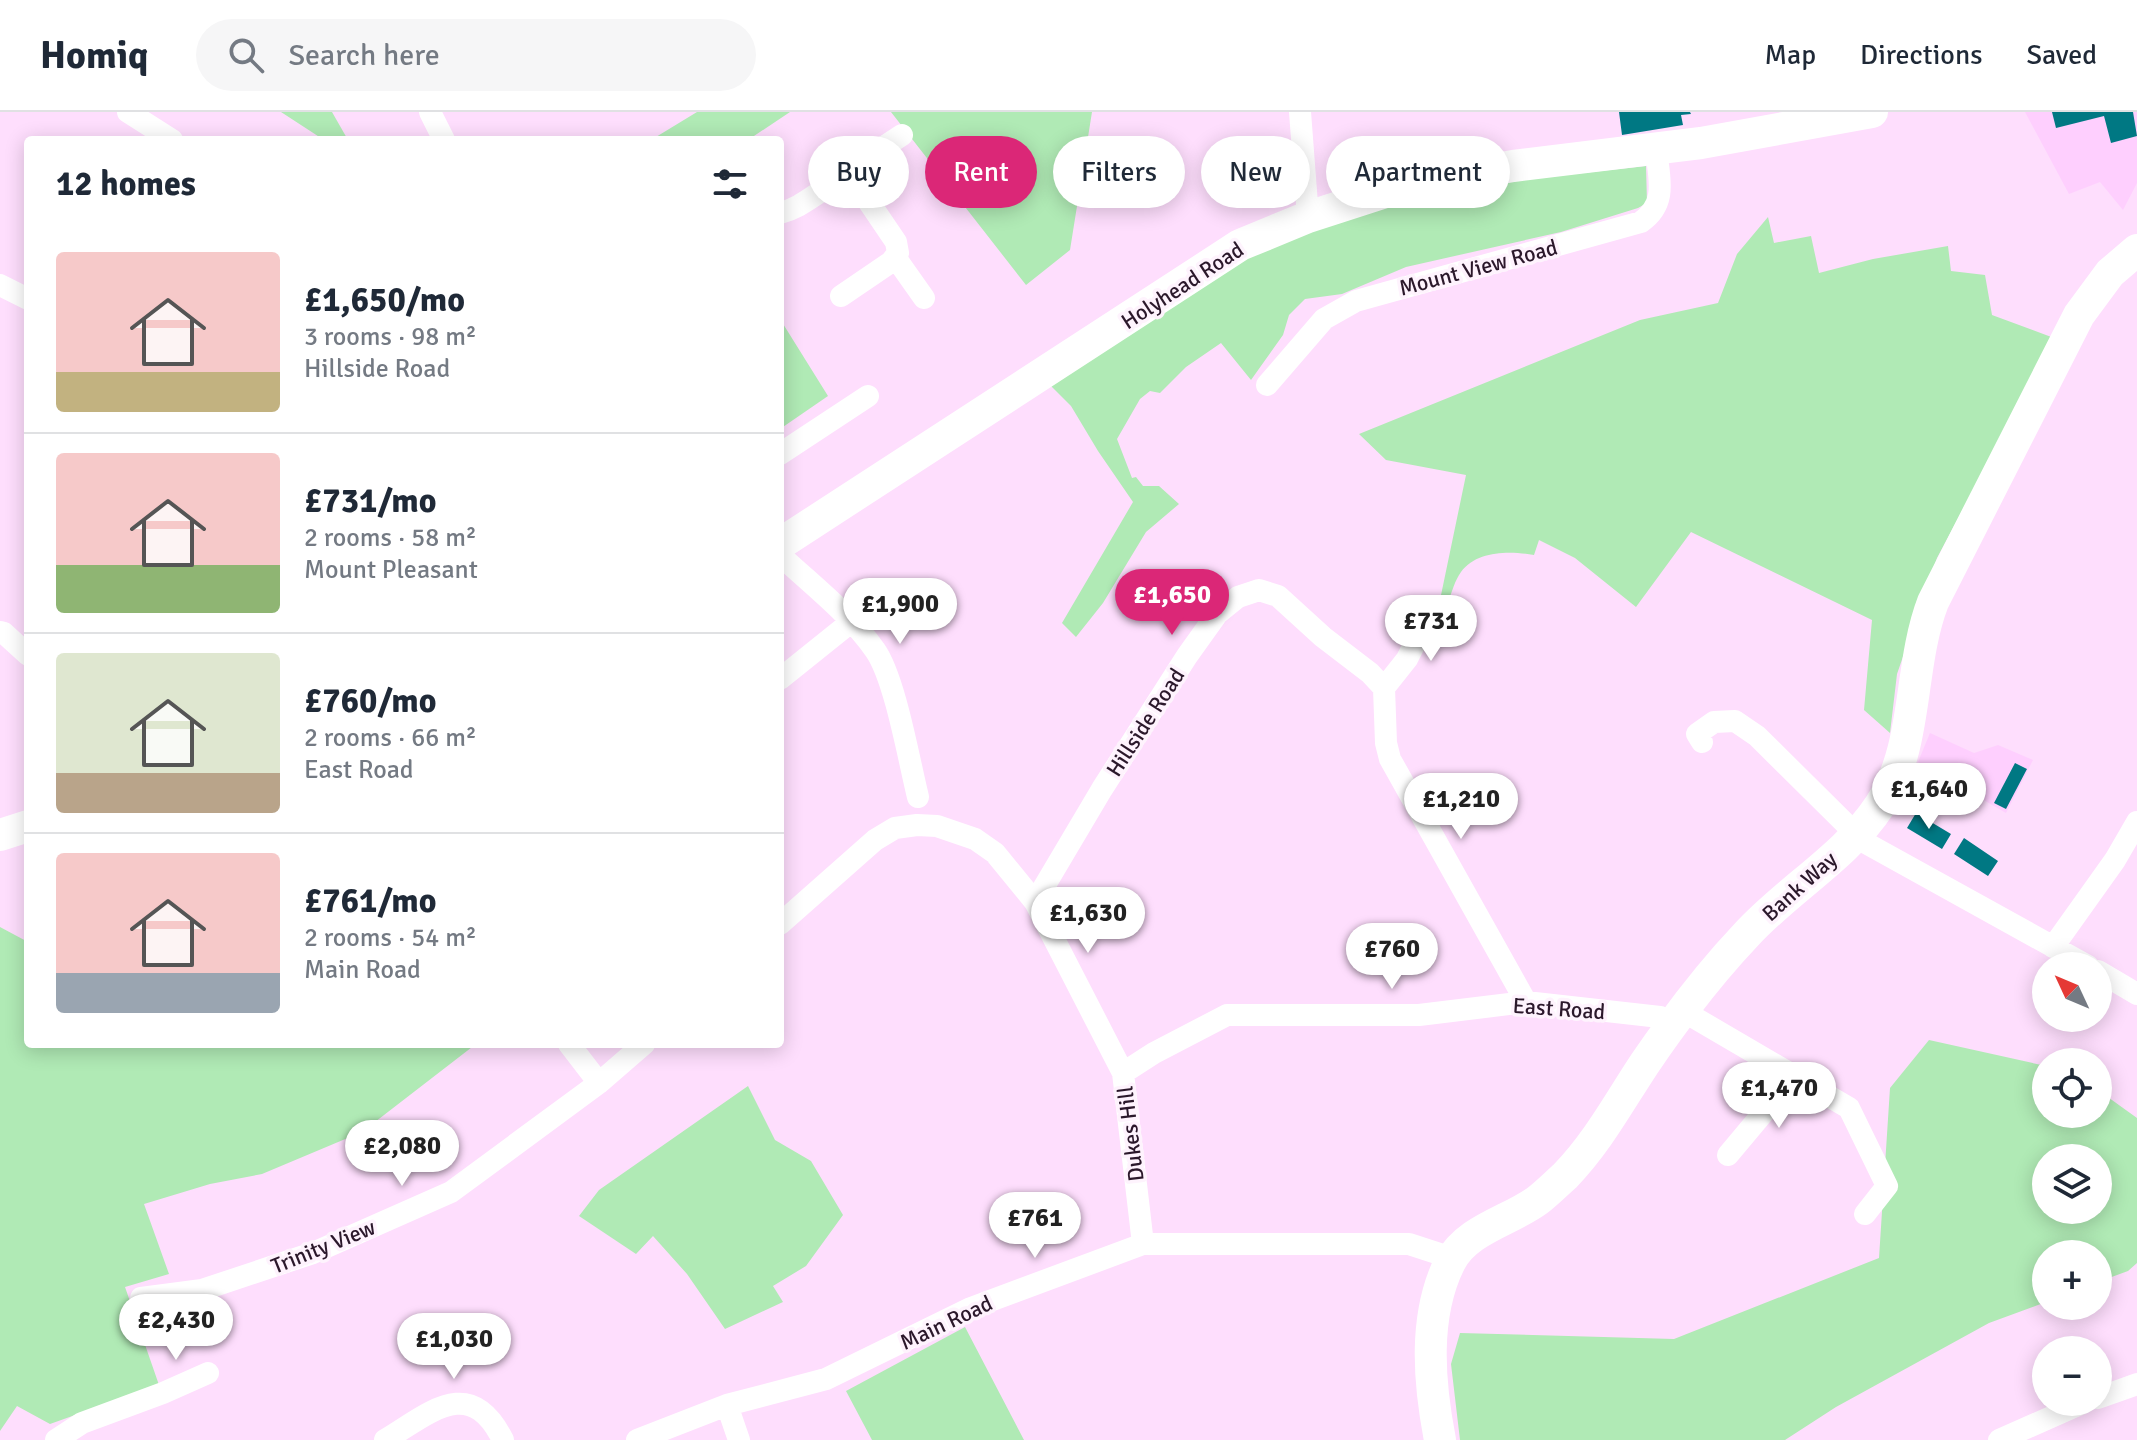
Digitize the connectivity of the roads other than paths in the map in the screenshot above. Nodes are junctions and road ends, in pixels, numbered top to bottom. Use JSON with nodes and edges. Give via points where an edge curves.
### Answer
{"nodes":[{"id":1,"x":128,"y":112,"type":"edge"},
{"id":2,"x":430,"y":112,"type":"edge"},
{"id":3,"x":1300,"y":112,"type":"edge"},
{"id":4,"x":1872,"y":112,"type":"edge"},
{"id":5,"x":166,"y":136,"type":"edge"},
{"id":6,"x":442,"y":136,"type":"edge"},
{"id":7,"x":1656,"y":149,"type":"junction"},
{"id":8,"x":808,"y":201,"type":"edge"},
{"id":9,"x":873,"y":208,"type":"edge"},
{"id":10,"x":784,"y":212,"type":"edge"},
{"id":11,"x":1308,"y":217,"type":"junction"},
{"id":12,"x":2137,"y":250,"type":"edge"},
{"id":13,"x":895,"y":257,"type":"junction"},
{"id":14,"x":0,"y":285,"type":"edge"},
{"id":15,"x":841,"y":296,"type":"dead end"},
{"id":16,"x":24,"y":297,"type":"edge"},
{"id":17,"x":924,"y":298,"type":"dead end"},
{"id":18,"x":1267,"y":385,"type":"dead end"},
{"id":19,"x":868,"y":396,"type":"dead end"},
{"id":20,"x":784,"y":451,"type":"edge"},
{"id":21,"x":784,"y":541,"type":"edge"},
{"id":22,"x":784,"y":559,"type":"edge"},
{"id":23,"x":1433,"y":607,"type":"dead end"},
{"id":24,"x":851,"y":622,"type":"junction"},
{"id":25,"x":0,"y":632,"type":"edge"},
{"id":26,"x":24,"y":652,"type":"edge"},
{"id":27,"x":784,"y":676,"type":"edge"},
{"id":28,"x":1384,"y":688,"type":"junction"},
{"id":29,"x":1702,"y":742,"type":"dead end"},
{"id":30,"x":918,"y":797,"type":"dead end"},
{"id":31,"x":2137,"y":822,"type":"edge"},
{"id":32,"x":24,"y":827,"type":"edge"},
{"id":33,"x":0,"y":835,"type":"edge"},
{"id":34,"x":1856,"y":836,"type":"junction"},
{"id":35,"x":1035,"y":902,"type":"junction"},
{"id":36,"x":784,"y":920,"type":"edge"},
{"id":37,"x":2053,"y":947,"type":"junction"},
{"id":38,"x":2062,"y":952,"type":"edge"},
{"id":39,"x":2112,"y":979,"type":"edge"},
{"id":40,"x":2137,"y":994,"type":"edge"},
{"id":41,"x":1526,"y":1002,"type":"junction"},
{"id":42,"x":1677,"y":1018,"type":"junction"},
{"id":43,"x":572,"y":1048,"type":"edge"},
{"id":44,"x":639,"y":1048,"type":"edge"},
{"id":45,"x":1123,"y":1073,"type":"junction"},
{"id":46,"x":1795,"y":1075,"type":"junction"},
{"id":47,"x":599,"y":1083,"type":"junction"},
{"id":48,"x":1728,"y":1155,"type":"dead end"},
{"id":49,"x":1865,"y":1214,"type":"dead end"},
{"id":50,"x":1143,"y":1244,"type":"junction"},
{"id":51,"x":1452,"y":1258,"type":"junction"},
{"id":52,"x":141,"y":1298,"type":"dead end"},
{"id":53,"x":208,"y":1373,"type":"dead end"},
{"id":54,"x":2137,"y":1384,"type":"edge"},
{"id":55,"x":2112,"y":1393,"type":"edge"},
{"id":56,"x":727,"y":1405,"type":"junction"},
{"id":57,"x":2053,"y":1416,"type":"edge"},
{"id":58,"x":380,"y":1435,"type":"edge"},
{"id":59,"x":56,"y":1440,"type":"edge"},
{"id":60,"x":503,"y":1440,"type":"edge"},
{"id":61,"x":637,"y":1440,"type":"edge"},
{"id":62,"x":739,"y":1440,"type":"edge"},
{"id":63,"x":1440,"y":1440,"type":"edge"},
{"id":64,"x":1999,"y":1440,"type":"edge"}],
"edges":[{"from":1,"to":5,"type":"street"},
{"from":2,"to":6,"type":"street"},
{"from":3,"to":11,"type":"street"},
{"from":4,"to":7,"type":"street","name":"Holyhead Road"},
{"from":7,"to":11,"type":"street","name":"Holyhead Road","via":[[1407,185]]},
{"from":7,"to":18,"type":"street","name":"Mount View Road","via":[[1660,199],[1655,213],[1641,222],[1356,301],[1324,319],[1310,318]]},
{"from":8,"to":10,"type":"street"},
{"from":9,"to":13,"type":"street","via":[[896,242]]},
{"from":11,"to":21,"type":"street","name":"Holyhead Road","via":[[1240,245]]},
{"from":12,"to":34,"type":"street","name":"Bank Way","via":[[2110,273],[2079,315],[1933,602],[1923,628],[1894,783]]},
{"from":13,"to":15,"type":"street"},
{"from":13,"to":17,"type":"street"},
{"from":14,"to":16,"type":"street"},
{"from":19,"to":20,"type":"street"},
{"from":22,"to":24,"type":"street"},
{"from":23,"to":28,"type":"street","via":[[1407,659]]},
{"from":24,"to":27,"type":"street"},
{"from":24,"to":30,"type":"street","via":[[877,652],[884,670]]},
{"from":25,"to":26,"type":"street"},
{"from":28,"to":35,"type":"street","name":"Hillside Road","via":[[1278,596],[1259,590],[1238,597],[1217,614],[1187,656]]},
{"from":28,"to":41,"type":"street","via":[[1390,759]]},
{"from":29,"to":34,"type":"street","via":[[1697,734],[1714,722],[1735,721],[1757,736]]},
{"from":31,"to":37,"type":"street"},
{"from":32,"to":33,"type":"street"},
{"from":34,"to":37,"type":"street"},
{"from":34,"to":42,"type":"street","name":"Bank Way","via":[[1746,934]]},
{"from":35,"to":36,"type":"street","name":"Dukes Hill","via":[[995,853],[975,839],[917,825],[895,828],[875,840]]},
{"from":35,"to":45,"type":"street","name":"Dukes Hill"},
{"from":37,"to":38,"type":"street"},
{"from":39,"to":40,"type":"street"},
{"from":41,"to":42,"type":"street","name":"East Road"},
{"from":41,"to":45,"type":"street","name":"East Road","via":[[1419,1015],[1227,1015]]},
{"from":42,"to":46,"type":"street","name":"East Road"},
{"from":42,"to":51,"type":"street","name":"Bank Way","via":[[1601,1135],[1566,1175],[1537,1201],[1476,1234]]},
{"from":43,"to":47,"type":"street"},
{"from":44,"to":47,"type":"street","name":"Trinity View"},
{"from":45,"to":50,"type":"street","name":"Dukes Hill"},
{"from":46,"to":48,"type":"street"},
{"from":46,"to":49,"type":"street","name":"East Road","via":[[1849,1108],[1887,1186]]},
{"from":47,"to":52,"type":"street","name":"Trinity View","via":[[451,1192],[313,1253],[202,1290]]},
{"from":50,"to":51,"type":"street","name":"Main Road","via":[[1409,1244]]},
{"from":50,"to":56,"type":"street","name":"Main Road","via":[[971,1308],[826,1379]]},
{"from":51,"to":63,"type":"street","name":"Bank Way","via":[[1433,1318],[1432,1378]]},
{"from":53,"to":59,"type":"street","via":[[82,1423]]},
{"from":54,"to":55,"type":"street"},
{"from":56,"to":61,"type":"street","name":"Main Road"},
{"from":56,"to":62,"type":"street"},
{"from":57,"to":64,"type":"street"},
{"from":58,"to":60,"type":"street","via":[[440,1407],[459,1404],[475,1405],[487,1414]]}]}
